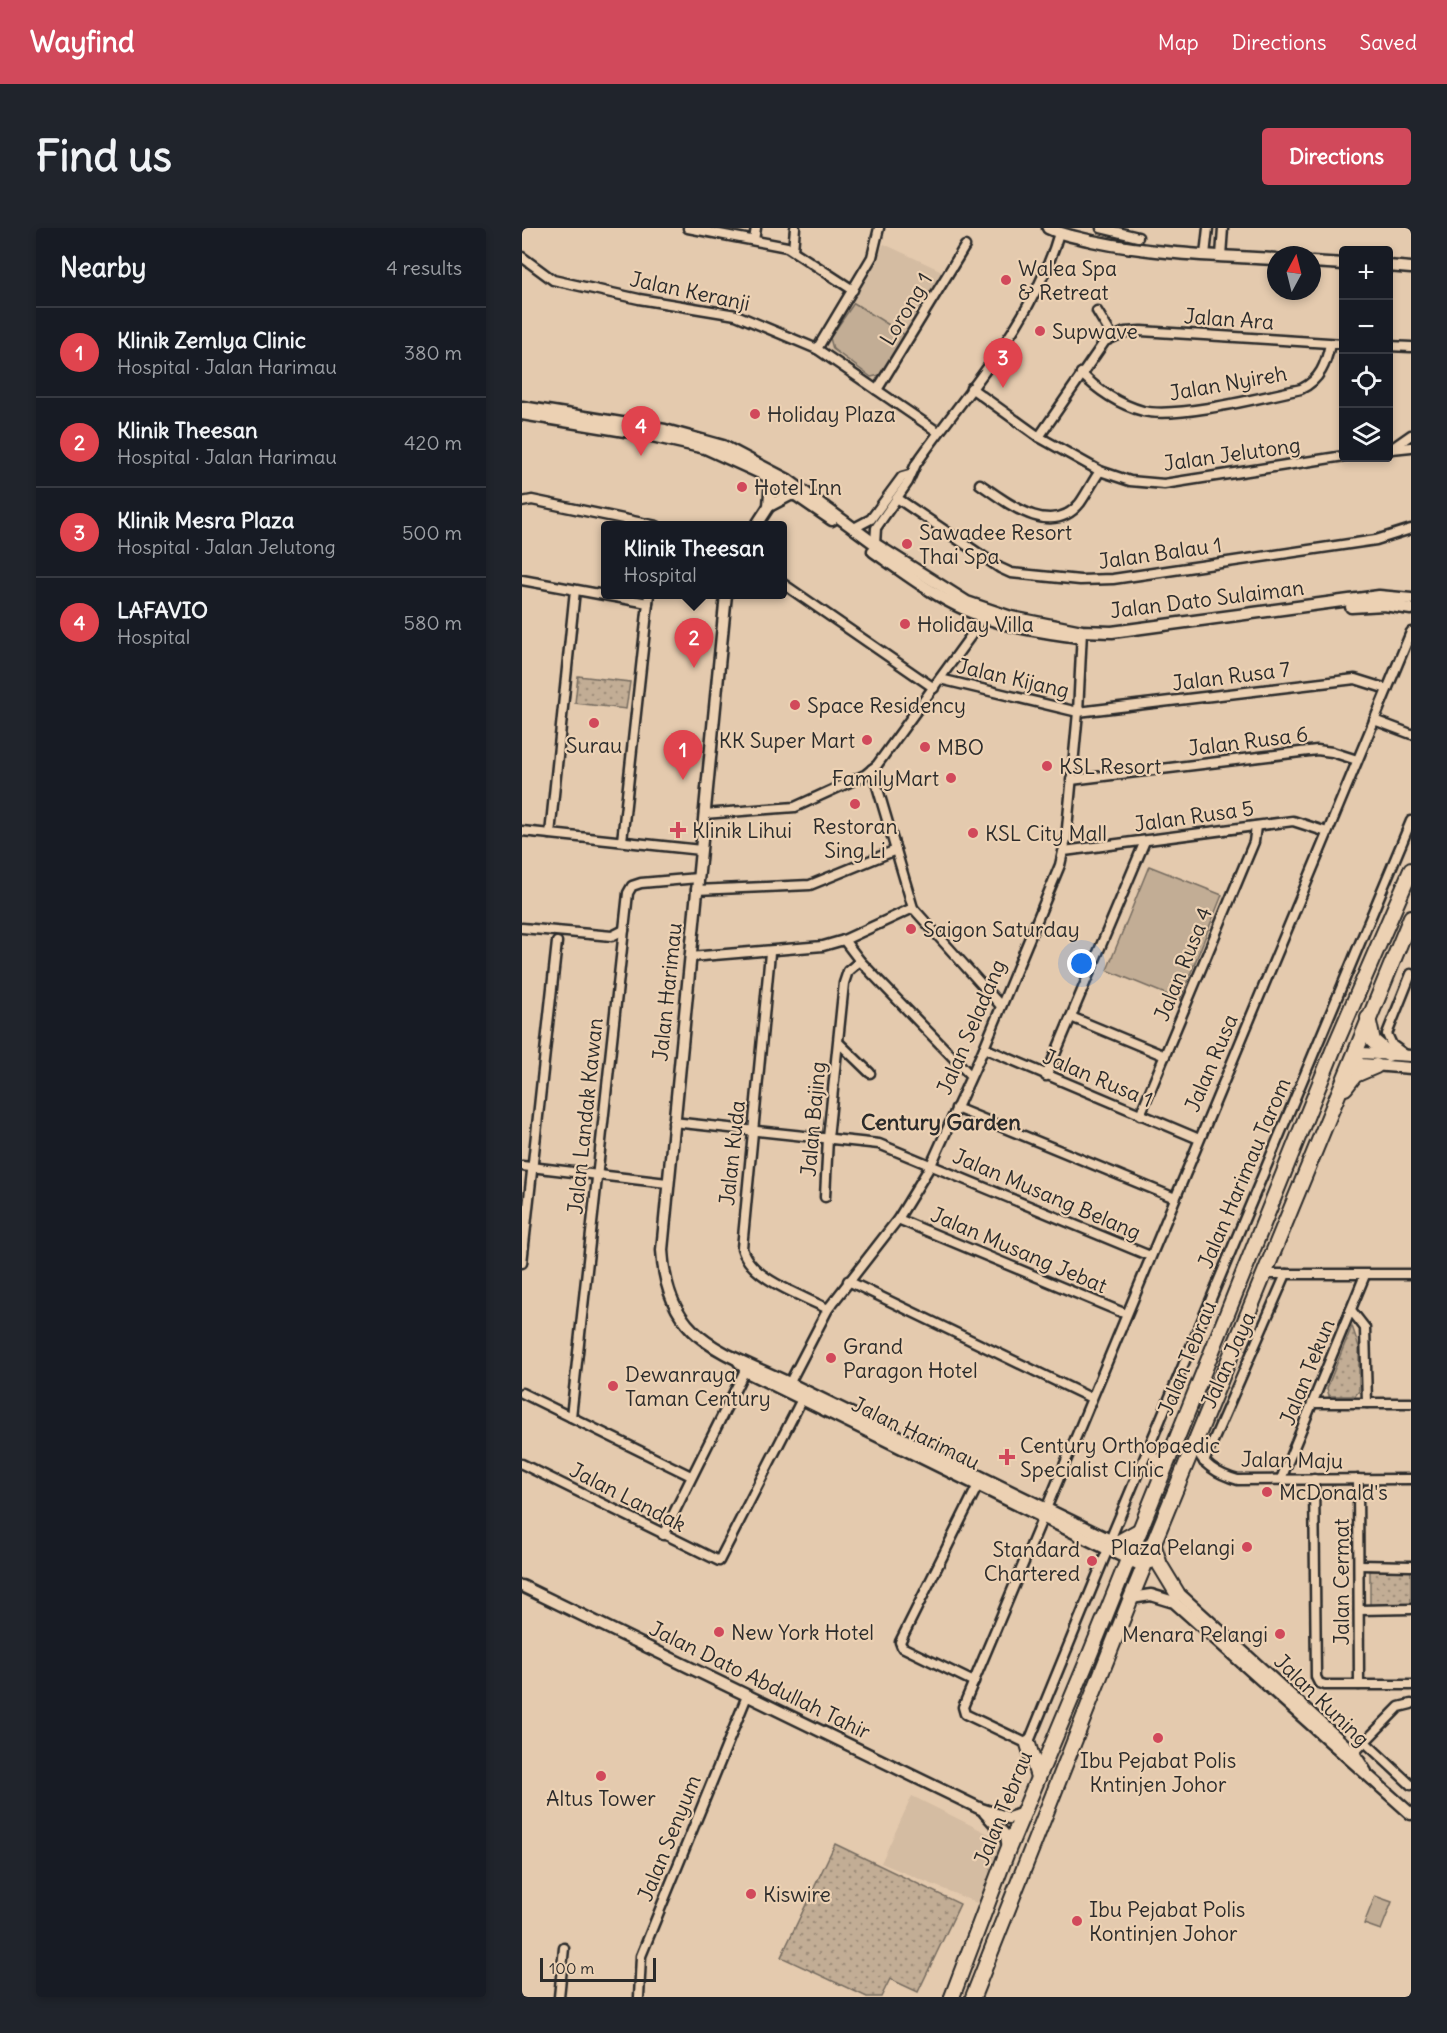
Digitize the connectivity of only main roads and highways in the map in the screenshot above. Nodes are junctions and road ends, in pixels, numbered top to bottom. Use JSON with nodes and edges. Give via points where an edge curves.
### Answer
{"nodes":[{"id":1,"x":1411,"y":870,"type":"edge"},
{"id":2,"x":1411,"y":917,"type":"edge"},
{"id":3,"x":1376,"y":953,"type":"junction"},
{"id":4,"x":1368,"y":1018,"type":"junction"},
{"id":5,"x":1388,"y":1054,"type":"road end"},
{"id":6,"x":1352,"y":1057,"type":"junction"},
{"id":7,"x":1376,"y":1065,"type":"road end"},
{"id":8,"x":1336,"y":1102,"type":"junction"},
{"id":9,"x":1298,"y":1141,"type":"junction"},
{"id":10,"x":1140,"y":1530,"type":"junction"},
{"id":11,"x":1153,"y":1543,"type":"junction"},
{"id":12,"x":1112,"y":1544,"type":"road end"},
{"id":13,"x":1177,"y":1593,"type":"road end"},
{"id":14,"x":1028,"y":1744,"type":"road end"},
{"id":15,"x":1038,"y":1777,"type":"junction"},
{"id":16,"x":952,"y":1997,"type":"edge"},
{"id":17,"x":973,"y":1997,"type":"edge"}],
"edges":[{"from":1,"to":3,"type":"highway","name":"Jalan Tebrau"},
{"from":2,"to":4,"type":"highway","name":"Jalan Tebrau"},
{"from":3,"to":6,"type":"highway","via":[[1348,1035]]},
{"from":3,"to":9,"type":"highway","name":"Jalan Tebrau"},
{"from":4,"to":5,"type":"highway","via":[[1373,1041]]},
{"from":4,"to":6,"type":"highway","name":"Jalan Tebrau"},
{"from":6,"to":8,"type":"highway","name":"Jalan Tebrau"},
{"from":6,"to":9,"type":"highway","via":[[1336,1069]]},
{"from":7,"to":8,"type":"highway","via":[[1355,1075]]},
{"from":8,"to":11,"type":"highway","name":"Jalan Tebrau"},
{"from":9,"to":10,"type":"highway","name":"Jalan Tebrau"},
{"from":10,"to":12,"type":"highway"},
{"from":10,"to":15,"type":"highway","name":"Jalan Tebrau"},
{"from":11,"to":13,"type":"highway","via":[[1160,1565]]},
{"from":11,"to":17,"type":"highway","name":"Jalan Tebrau"},
{"from":14,"to":15,"type":"highway"},
{"from":15,"to":16,"type":"highway","name":"Jalan Tebrau"}]}
